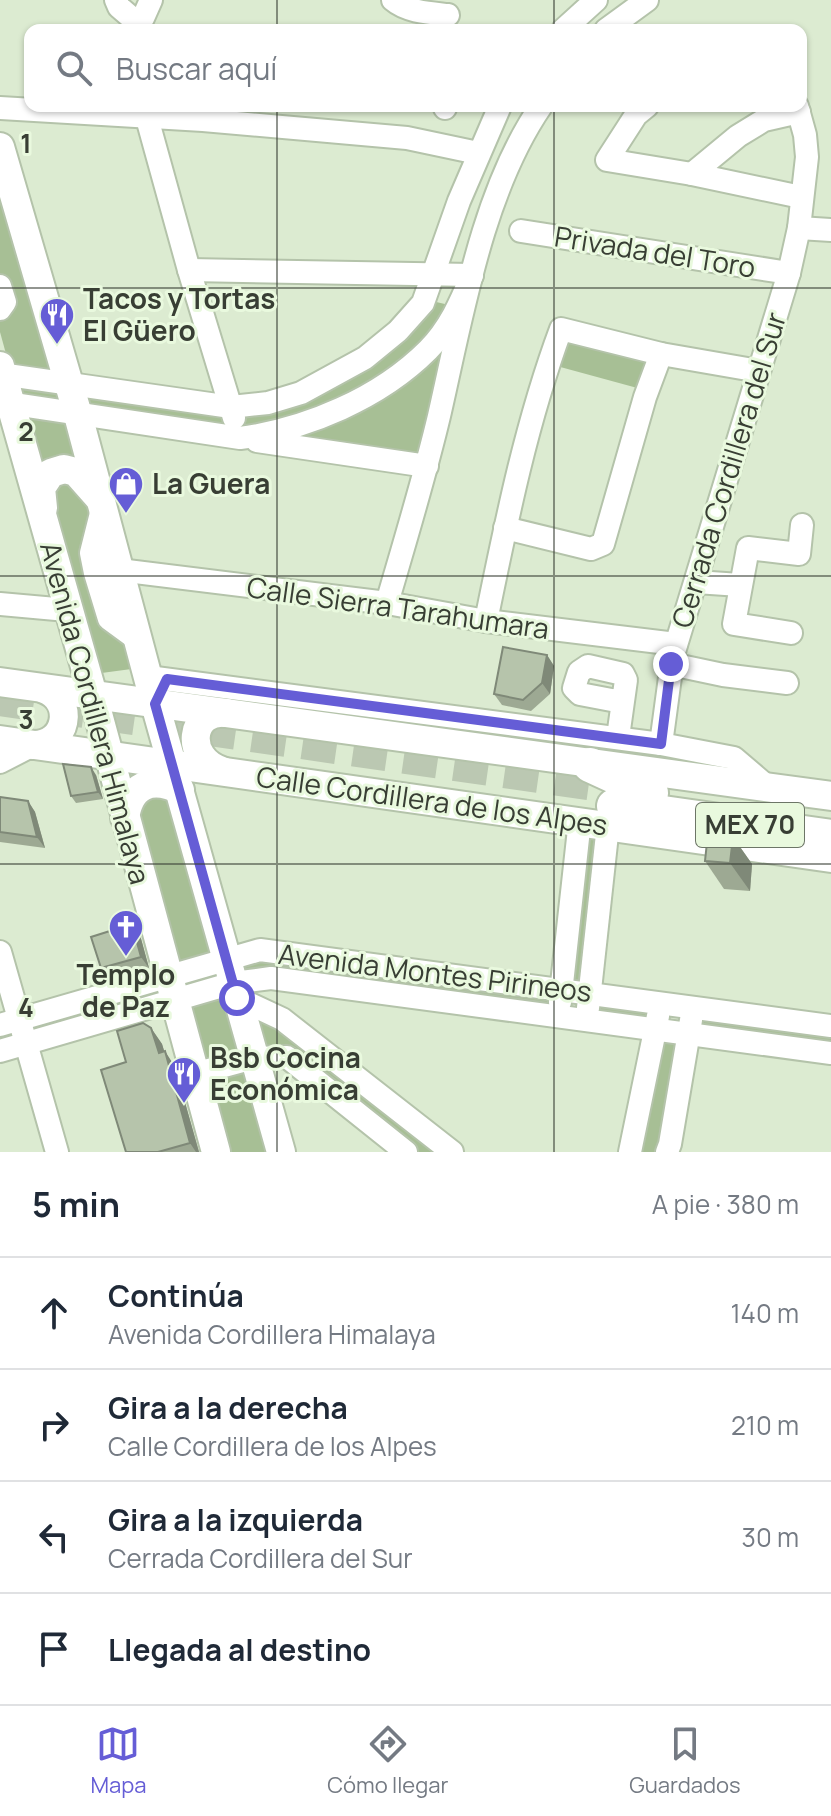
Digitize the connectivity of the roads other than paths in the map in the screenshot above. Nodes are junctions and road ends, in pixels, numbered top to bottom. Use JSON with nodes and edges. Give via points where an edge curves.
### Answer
{"nodes":[{"id":1,"x":116,"y":0,"type":"edge"},
{"id":2,"x":393,"y":0,"type":"edge"},
{"id":3,"x":596,"y":0,"type":"edge"},
{"id":4,"x":647,"y":0,"type":"edge"},
{"id":5,"x":147,"y":9,"type":"edge"},
{"id":6,"x":448,"y":15,"type":"edge"},
{"id":7,"x":570,"y":24,"type":"edge"},
{"id":8,"x":614,"y":24,"type":"edge"},
{"id":9,"x":0,"y":108,"type":"edge"},
{"id":10,"x":24,"y":110,"type":"edge"},
{"id":11,"x":59,"y":112,"type":"edge"},
{"id":12,"x":497,"y":112,"type":"edge"},
{"id":13,"x":538,"y":112,"type":"edge"},
{"id":14,"x":640,"y":112,"type":"edge"},
{"id":15,"x":789,"y":112,"type":"edge"},
{"id":16,"x":799,"y":112,"type":"edge"},
{"id":17,"x":147,"y":118,"type":"junction"},
{"id":18,"x":0,"y":147,"type":"edge"},
{"id":19,"x":478,"y":153,"type":"junction"},
{"id":20,"x":692,"y":174,"type":"junction"},
{"id":21,"x":801,"y":197,"type":"junction"},
{"id":22,"x":799,"y":228,"type":"junction"},
{"id":23,"x":831,"y":230,"type":"edge"},
{"id":24,"x":521,"y":231,"type":"dead end"},
{"id":25,"x":189,"y":270,"type":"junction"},
{"id":26,"x":789,"y":273,"type":"junction"},
{"id":27,"x":434,"y":274,"type":"junction"},
{"id":28,"x":472,"y":275,"type":"junction"},
{"id":29,"x":0,"y":286,"type":"edge"},
{"id":30,"x":0,"y":309,"type":"edge"},
{"id":31,"x":661,"y":354,"type":"junction"},
{"id":32,"x":759,"y":371,"type":"junction"},
{"id":33,"x":67,"y":382,"type":"junction"},
{"id":34,"x":3,"y":384,"type":"edge"},
{"id":35,"x":231,"y":407,"type":"junction"},
{"id":36,"x":78,"y":415,"type":"junction"},
{"id":37,"x":240,"y":438,"type":"junction"},
{"id":38,"x":427,"y":466,"type":"junction"},
{"id":39,"x":101,"y":503,"type":"junction"},
{"id":40,"x":802,"y":525,"type":"dead end"},
{"id":41,"x":505,"y":528,"type":"junction"},
{"id":42,"x":45,"y":530,"type":"junction"},
{"id":43,"x":119,"y":570,"type":"junction"},
{"id":44,"x":696,"y":582,"type":"junction"},
{"id":45,"x":740,"y":585,"type":"junction"},
{"id":46,"x":387,"y":603,"type":"junction"},
{"id":47,"x":0,"y":604,"type":"edge"},
{"id":48,"x":67,"y":610,"type":"junction"},
{"id":49,"x":486,"y":621,"type":"junction"},
{"id":50,"x":791,"y":633,"type":"dead end"},
{"id":51,"x":139,"y":641,"type":"junction"},
{"id":52,"x":674,"y":654,"type":"junction"},
{"id":53,"x":0,"y":682,"type":"edge"},
{"id":54,"x":787,"y":683,"type":"dead end"},
{"id":55,"x":157,"y":686,"type":"junction"},
{"id":56,"x":44,"y":689,"type":"junction"},
{"id":57,"x":93,"y":695,"type":"junction"},
{"id":58,"x":622,"y":702,"type":"dead end"},
{"id":59,"x":226,"y":713,"type":"junction"},
{"id":60,"x":618,"y":737,"type":"junction"},
{"id":61,"x":0,"y":740,"type":"edge"},
{"id":62,"x":661,"y":744,"type":"junction"},
{"id":63,"x":33,"y":745,"type":"junction"},
{"id":64,"x":108,"y":756,"type":"junction"},
{"id":65,"x":0,"y":762,"type":"edge"},
{"id":66,"x":590,"y":765,"type":"junction"},
{"id":67,"x":225,"y":772,"type":"junction"},
{"id":68,"x":176,"y":777,"type":"junction"},
{"id":69,"x":769,"y":788,"type":"junction"},
{"id":70,"x":831,"y":796,"type":"edge"},
{"id":71,"x":613,"y":806,"type":"junction"},
{"id":72,"x":666,"y":809,"type":"junction"},
{"id":73,"x":125,"y":818,"type":"junction"},
{"id":74,"x":831,"y":818,"type":"edge"},
{"id":75,"x":580,"y":820,"type":"junction"},
{"id":76,"x":831,"y":837,"type":"edge"},
{"id":77,"x":831,"y":858,"type":"edge"},
{"id":78,"x":0,"y":952,"type":"edge"},
{"id":79,"x":233,"y":980,"type":"junction"},
{"id":80,"x":171,"y":989,"type":"junction"},
{"id":81,"x":561,"y":989,"type":"junction"},
{"id":82,"x":589,"y":993,"type":"junction"},
{"id":83,"x":660,"y":1003,"type":"junction"},
{"id":84,"x":693,"y":1007,"type":"junction"},
{"id":85,"x":558,"y":1017,"type":"junction"},
{"id":86,"x":586,"y":1021,"type":"junction"},
{"id":87,"x":10,"y":1023,"type":"edge"},
{"id":88,"x":831,"y":1026,"type":"edge"},
{"id":89,"x":655,"y":1030,"type":"junction"},
{"id":90,"x":689,"y":1034,"type":"junction"},
{"id":91,"x":25,"y":1042,"type":"junction"},
{"id":92,"x":0,"y":1051,"type":"edge"},
{"id":93,"x":831,"y":1053,"type":"edge"},
{"id":94,"x":254,"y":1058,"type":"junction"},
{"id":95,"x":194,"y":1074,"type":"junction"},
{"id":96,"x":57,"y":1152,"type":"edge"},
{"id":97,"x":216,"y":1152,"type":"edge"},
{"id":98,"x":281,"y":1152,"type":"edge"},
{"id":99,"x":406,"y":1152,"type":"edge"},
{"id":100,"x":452,"y":1152,"type":"edge"},
{"id":101,"x":630,"y":1152,"type":"edge"},
{"id":102,"x":667,"y":1152,"type":"edge"}],
"edges":[{"from":1,"to":5,"type":"street","via":[[133,19]]},
{"from":2,"to":6,"type":"street"},
{"from":3,"to":7,"type":"street"},
{"from":4,"to":8,"type":"street"},
{"from":9,"to":10,"type":"street"},
{"from":11,"to":17,"type":"street"},
{"from":12,"to":19,"type":"street"},
{"from":13,"to":28,"type":"street","via":[[506,169]]},
{"from":14,"to":20,"type":"street","via":[[607,160]]},
{"from":15,"to":20,"type":"street","via":[[738,136]]},
{"from":16,"to":21,"type":"street","name":"Cerrada Cordillera del Sur","via":[[807,157]]},
{"from":17,"to":19,"type":"street","via":[[407,138]]},
{"from":17,"to":25,"type":"street"},
{"from":18,"to":33,"type":"main road"},
{"from":19,"to":27,"type":"street"},
{"from":20,"to":21,"type":"street"},
{"from":21,"to":22,"type":"street","name":"Cerrada Cordillera del Sur"},
{"from":22,"to":23,"type":"street"},
{"from":22,"to":26,"type":"street","name":"Cerrada Cordillera del Sur"},
{"from":24,"to":26,"type":"street","name":"Privada del Toro"},
{"from":25,"to":27,"type":"street"},
{"from":25,"to":35,"type":"street"},
{"from":26,"to":32,"type":"street","name":"Cerrada Cordillera del Sur"},
{"from":27,"to":28,"type":"street"},
{"from":27,"to":35,"type":"street","via":[[423,303],[365,358],[301,393]]},
{"from":28,"to":37,"type":"street","via":[[458,308],[430,348],[391,380],[341,408],[270,434]]},
{"from":28,"to":38,"type":"street"},
{"from":29,"to":30,"type":"street","via":[[5,302]]},
{"from":31,"to":32,"type":"street"},
{"from":31,"to":41,"type":"street","via":[[603,544],[591,549]]},
{"from":31,"to":41,"type":"street","via":[[561,329]]},
{"from":32,"to":44,"type":"street","name":"Cerrada Cordillera del Sur"},
{"from":33,"to":34,"type":"street"},
{"from":33,"to":35,"type":"street"},
{"from":33,"to":36,"type":"main road"},
{"from":34,"to":36,"type":"street"},
{"from":34,"to":42,"type":"main road","name":"Avenida Cordillera Himalaya"},
{"from":35,"to":37,"type":"street"},
{"from":36,"to":37,"type":"street"},
{"from":36,"to":39,"type":"main road"},
{"from":37,"to":38,"type":"street"},
{"from":38,"to":46,"type":"street"},
{"from":39,"to":42,"type":"main road","via":[[76,472],[51,473],[41,488]]},
{"from":39,"to":43,"type":"main road"},
{"from":39,"to":51,"type":"street","via":[[91,553],[95,573],[109,619]]},
{"from":40,"to":45,"type":"street","via":[[799,554],[748,548]]},
{"from":41,"to":49,"type":"street"},
{"from":42,"to":48,"type":"main road","name":"Avenida Cordillera Himalaya"},
{"from":43,"to":46,"type":"street","name":"Calle Sierra Tarahumara"},
{"from":43,"to":51,"type":"main road"},
{"from":44,"to":45,"type":"street"},
{"from":44,"to":52,"type":"street","name":"Cerrada Cordillera del Sur"},
{"from":45,"to":50,"type":"street","via":[[734,624]]},
{"from":46,"to":49,"type":"street","name":"Calle Sierra Tarahumara"},
{"from":47,"to":48,"type":"street"},
{"from":48,"to":57,"type":"main road","name":"Avenida Cordillera Himalaya"},
{"from":49,"to":52,"type":"street","name":"Calle Sierra Tarahumara"},
{"from":51,"to":55,"type":"main road"},
{"from":52,"to":54,"type":"street","name":"Calle Sierra Tarahumara","via":[[723,675]]},
{"from":52,"to":62,"type":"street","name":"Cerrada Cordillera del Sur"},
{"from":53,"to":56,"type":"main road","name":"Calle Cordillera de los Alpes"},
{"from":55,"to":57,"type":"main road","name":"Calle Cordillera de los Alpes"},
{"from":55,"to":59,"type":"main road","name":"Calle Cordillera de los Alpes"},
{"from":55,"to":60,"type":"street","name":"Calle Cordillera de los Alpes"},
{"from":55,"to":68,"type":"main road"},
{"from":56,"to":57,"type":"main road","name":"Calle Cordillera de los Alpes"},
{"from":56,"to":63,"type":"main road","via":[[60,700],[64,723],[49,742]]},
{"from":57,"to":64,"type":"main road","name":"Avenida Cordillera Himalaya"},
{"from":58,"to":60,"type":"street"},
{"from":59,"to":66,"type":"main road","name":"Calle Cordillera de los Alpes"},
{"from":59,"to":67,"type":"main road","via":[[206,718],[195,743],[201,759]]},
{"from":60,"to":62,"type":"street","name":"Calle Cordillera de los Alpes"},
{"from":61,"to":63,"type":"main road","name":"Calle Cordillera de los Alpes"},
{"from":62,"to":69,"type":"street","name":"Calle Cordillera de los Alpes","via":[[734,758]]},
{"from":63,"to":64,"type":"main road","name":"Calle Cordillera de los Alpes"},
{"from":63,"to":65,"type":"street"},
{"from":64,"to":68,"type":"main road","name":"Calle Cordillera de los Alpes"},
{"from":64,"to":73,"type":"main road","name":"Avenida Cordillera Himalaya"},
{"from":66,"to":69,"type":"main road","name":"Calle Cordillera de los Alpes"},
{"from":66,"to":72,"type":"highway"},
{"from":67,"to":68,"type":"main road","name":"Calle Cordillera de los Alpes"},
{"from":67,"to":75,"type":"main road","name":"Calle Cordillera de los Alpes"},
{"from":68,"to":73,"type":"main road","via":[[140,789],[128,803]]},
{"from":68,"to":79,"type":"main road"},
{"from":69,"to":70,"type":"main road","name":"Calle Cordillera de los Alpes"},
{"from":71,"to":72,"type":"highway","name":"Calle Cordillera de los Alpes","number":"MEX 70"},
{"from":71,"to":75,"type":"main road","name":"Calle Cordillera de los Alpes"},
{"from":71,"to":82,"type":"street"},
{"from":72,"to":74,"type":"highway","name":"Calle Cordillera de los Alpes","number":"MEX 70"},
{"from":72,"to":76,"type":"highway","name":"Calle Cordillera de los Alpes","number":"MEX 70"},
{"from":72,"to":77,"type":"main road","name":"Calle Cordillera de los Alpes"},
{"from":73,"to":80,"type":"main road","name":"Avenida Cordillera Himalaya"},
{"from":75,"to":81,"type":"street"},
{"from":78,"to":87,"type":"street"},
{"from":79,"to":80,"type":"street","name":"Avenida Montes Pirineos"},
{"from":79,"to":81,"type":"street","name":"Avenida Montes Pirineos","via":[[260,950]]},
{"from":79,"to":85,"type":"street","name":"Avenida Montes Pirineos","via":[[271,978]]},
{"from":79,"to":94,"type":"main road"},
{"from":79,"to":100,"type":"street"},
{"from":80,"to":87,"type":"street","name":"Avenida Montes Pirineos"},
{"from":80,"to":91,"type":"street","name":"Avenida Montes Pirineos"},
{"from":80,"to":95,"type":"main road","name":"Avenida Cordillera Himalaya"},
{"from":81,"to":82,"type":"street","name":"Avenida Montes Pirineos"},
{"from":81,"to":85,"type":"street"},
{"from":82,"to":83,"type":"street","name":"Avenida Montes Pirineos"},
{"from":82,"to":86,"type":"street"},
{"from":83,"to":84,"type":"street","name":"Avenida Montes Pirineos"},
{"from":83,"to":89,"type":"street"},
{"from":84,"to":88,"type":"street","name":"Avenida Montes Pirineos"},
{"from":84,"to":90,"type":"street"},
{"from":85,"to":86,"type":"street","name":"Avenida Montes Pirineos"},
{"from":86,"to":89,"type":"street","name":"Avenida Montes Pirineos"},
{"from":87,"to":91,"type":"street"},
{"from":89,"to":90,"type":"street","name":"Avenida Montes Pirineos"},
{"from":89,"to":101,"type":"street"},
{"from":90,"to":93,"type":"street","name":"Avenida Montes Pirineos"},
{"from":90,"to":102,"type":"street"},
{"from":91,"to":92,"type":"street","name":"Avenida Montes Pirineos"},
{"from":91,"to":96,"type":"street"},
{"from":94,"to":95,"type":"street"},
{"from":94,"to":98,"type":"main road"},
{"from":94,"to":99,"type":"street","via":[[287,1057]]},
{"from":95,"to":97,"type":"main road","name":"Avenida Cordillera Himalaya"}]}
